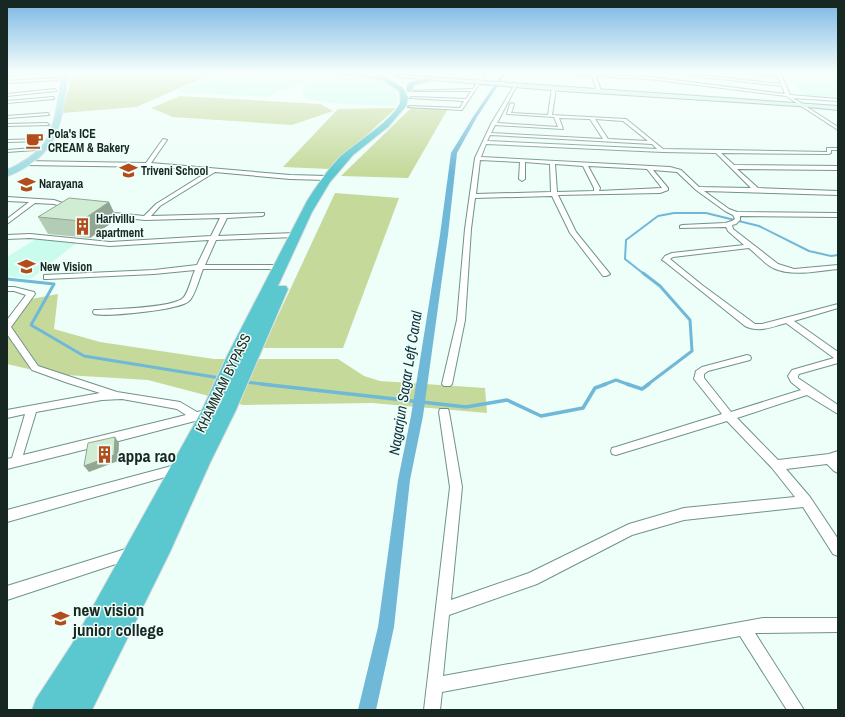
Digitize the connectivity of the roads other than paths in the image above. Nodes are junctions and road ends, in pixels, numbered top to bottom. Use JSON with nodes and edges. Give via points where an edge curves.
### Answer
{"nodes":[{"id":1,"x":51,"y":105,"type":"edge"},
{"id":2,"x":60,"y":105,"type":"edge"},
{"id":3,"x":402,"y":105,"type":"edge"},
{"id":4,"x":404,"y":105,"type":"edge"},
{"id":5,"x":445,"y":105,"type":"edge"},
{"id":6,"x":464,"y":105,"type":"edge"},
{"id":7,"x":503,"y":105,"type":"edge"},
{"id":8,"x":512,"y":105,"type":"edge"},
{"id":9,"x":551,"y":105,"type":"edge"},
{"id":10,"x":800,"y":105,"type":"edge"},
{"id":11,"x":801,"y":105,"type":"edge"},
{"id":12,"x":810,"y":105,"type":"edge"},
{"id":13,"x":838,"y":109,"type":"edge"},
{"id":14,"x":500,"y":113,"type":"junction"},
{"id":15,"x":48,"y":114,"type":"junction"},
{"id":16,"x":509,"y":114,"type":"junction"},
{"id":17,"x":550,"y":116,"type":"junction"},
{"id":18,"x":556,"y":116,"type":"junction"},
{"id":19,"x":7,"y":117,"type":"edge"},
{"id":20,"x":592,"y":118,"type":"junction"},
{"id":21,"x":826,"y":120,"type":"junction"},
{"id":22,"x":838,"y":122,"type":"edge"},
{"id":23,"x":19,"y":124,"type":"junction"},
{"id":24,"x":46,"y":124,"type":"junction"},
{"id":25,"x":493,"y":124,"type":"junction"},
{"id":26,"x":7,"y":125,"type":"edge"},
{"id":27,"x":838,"y":129,"type":"edge"},
{"id":28,"x":7,"y":130,"type":"edge"},
{"id":29,"x":838,"y":133,"type":"edge"},
{"id":30,"x":488,"y":134,"type":"junction"},
{"id":31,"x":17,"y":135,"type":"dead end"},
{"id":32,"x":165,"y":140,"type":"dead end"},
{"id":33,"x":606,"y":140,"type":"junction"},
{"id":34,"x":7,"y":141,"type":"edge"},
{"id":35,"x":14,"y":141,"type":"junction"},
{"id":36,"x":484,"y":142,"type":"junction"},
{"id":37,"x":43,"y":143,"type":"junction"},
{"id":38,"x":652,"y":143,"type":"junction"},
{"id":39,"x":34,"y":148,"type":"junction"},
{"id":40,"x":838,"y":149,"type":"edge"},
{"id":41,"x":7,"y":151,"type":"edge"},
{"id":42,"x":663,"y":151,"type":"junction"},
{"id":43,"x":718,"y":153,"type":"junction"},
{"id":44,"x":579,"y":157,"type":"junction"},
{"id":45,"x":478,"y":158,"type":"junction"},
{"id":46,"x":523,"y":161,"type":"junction"},
{"id":47,"x":552,"y":162,"type":"junction"},
{"id":48,"x":24,"y":163,"type":"junction"},
{"id":49,"x":148,"y":164,"type":"junction"},
{"id":50,"x":648,"y":167,"type":"junction"},
{"id":51,"x":733,"y":167,"type":"junction"},
{"id":52,"x":7,"y":168,"type":"edge"},
{"id":53,"x":838,"y":168,"type":"edge"},
{"id":54,"x":214,"y":170,"type":"junction"},
{"id":55,"x":7,"y":173,"type":"edge"},
{"id":56,"x":327,"y":178,"type":"junction"},
{"id":57,"x":522,"y":179,"type":"dead end"},
{"id":58,"x":698,"y":189,"type":"junction"},
{"id":59,"x":756,"y":190,"type":"junction"},
{"id":60,"x":596,"y":193,"type":"junction"},
{"id":61,"x":838,"y":193,"type":"edge"},
{"id":62,"x":554,"y":194,"type":"junction"},
{"id":63,"x":473,"y":196,"type":"junction"},
{"id":64,"x":7,"y":199,"type":"edge"},
{"id":65,"x":35,"y":200,"type":"junction"},
{"id":66,"x":76,"y":208,"type":"edge"},
{"id":67,"x":98,"y":213,"type":"edge"},
{"id":68,"x":262,"y":214,"type":"dead end"},
{"id":69,"x":736,"y":214,"type":"junction"},
{"id":70,"x":225,"y":215,"type":"junction"},
{"id":71,"x":838,"y":215,"type":"edge"},
{"id":72,"x":145,"y":218,"type":"junction"},
{"id":73,"x":7,"y":222,"type":"edge"},
{"id":74,"x":728,"y":225,"type":"junction"},
{"id":75,"x":682,"y":227,"type":"dead end"},
{"id":76,"x":296,"y":234,"type":"junction"},
{"id":77,"x":7,"y":237,"type":"edge"},
{"id":78,"x":212,"y":238,"type":"junction"},
{"id":79,"x":750,"y":246,"type":"junction"},
{"id":80,"x":200,"y":267,"type":"junction"},
{"id":81,"x":280,"y":267,"type":"junction"},
{"id":82,"x":838,"y":267,"type":"edge"},
{"id":83,"x":606,"y":274,"type":"dead end"},
{"id":84,"x":47,"y":276,"type":"dead end"},
{"id":85,"x":7,"y":289,"type":"edge"},
{"id":86,"x":838,"y":306,"type":"edge"},
{"id":87,"x":97,"y":312,"type":"dead end"},
{"id":88,"x":787,"y":320,"type":"junction"},
{"id":89,"x":7,"y":327,"type":"edge"},
{"id":90,"x":243,"y":355,"type":"junction"},
{"id":91,"x":838,"y":356,"type":"edge"},
{"id":92,"x":747,"y":358,"type":"dead end"},
{"id":93,"x":838,"y":360,"type":"edge"},
{"id":94,"x":448,"y":384,"type":"dead end"},
{"id":95,"x":808,"y":391,"type":"junction"},
{"id":96,"x":122,"y":395,"type":"junction"},
{"id":97,"x":32,"y":409,"type":"junction"},
{"id":98,"x":212,"y":410,"type":"junction"},
{"id":99,"x":838,"y":410,"type":"edge"},
{"id":100,"x":444,"y":412,"type":"dead end"},
{"id":101,"x":7,"y":414,"type":"edge"},
{"id":102,"x":729,"y":416,"type":"junction"},
{"id":103,"x":616,"y":451,"type":"dead end"},
{"id":104,"x":833,"y":457,"type":"edge"},
{"id":105,"x":11,"y":463,"type":"edge"},
{"id":106,"x":776,"y":465,"type":"junction"},
{"id":107,"x":838,"y":468,"type":"edge"},
{"id":108,"x":179,"y":469,"type":"junction"},
{"id":109,"x":806,"y":501,"type":"junction"},
{"id":110,"x":7,"y":516,"type":"edge"},
{"id":111,"x":838,"y":550,"type":"edge"},
{"id":112,"x":135,"y":552,"type":"junction"},
{"id":113,"x":7,"y":593,"type":"edge"},
{"id":114,"x":443,"y":610,"type":"junction"},
{"id":115,"x":838,"y":625,"type":"edge"},
{"id":116,"x":743,"y":628,"type":"junction"},
{"id":117,"x":436,"y":686,"type":"junction"},
{"id":118,"x":47,"y":710,"type":"edge"},
{"id":119,"x":76,"y":710,"type":"edge"},
{"id":120,"x":432,"y":710,"type":"edge"},
{"id":121,"x":796,"y":710,"type":"edge"}],
"edges":[{"from":1,"to":15,"type":"main road"},
{"from":2,"to":37,"type":"main road","via":[[51,138]]},
{"from":3,"to":56,"type":"highway","name":"KHAMMAM BYPASS"},
{"from":4,"to":90,"type":"highway","name":"KHAMMAM BYPASS","via":[[338,179]]},
{"from":5,"to":6,"type":"street","via":[[461,109]]},
{"from":7,"to":14,"type":"street"},
{"from":8,"to":16,"type":"street"},
{"from":9,"to":17,"type":"street"},
{"from":10,"to":29,"type":"street"},
{"from":11,"to":21,"type":"street"},
{"from":12,"to":13,"type":"main road"},
{"from":14,"to":16,"type":"street"},
{"from":14,"to":25,"type":"street"},
{"from":15,"to":19,"type":"street"},
{"from":15,"to":24,"type":"main road"},
{"from":16,"to":17,"type":"street"},
{"from":17,"to":18,"type":"street"},
{"from":18,"to":20,"type":"street"},
{"from":18,"to":25,"type":"street","via":[[561,128]]},
{"from":20,"to":33,"type":"street"},
{"from":20,"to":38,"type":"street","via":[[624,120]]},
{"from":21,"to":22,"type":"street"},
{"from":21,"to":27,"type":"street"},
{"from":23,"to":24,"type":"street"},
{"from":23,"to":26,"type":"street"},
{"from":23,"to":28,"type":"street","via":[[20,129]]},
{"from":24,"to":37,"type":"main road"},
{"from":25,"to":30,"type":"street"},
{"from":30,"to":33,"type":"street"},
{"from":30,"to":36,"type":"street"},
{"from":31,"to":35,"type":"street"},
{"from":32,"to":49,"type":"street"},
{"from":33,"to":38,"type":"street"},
{"from":34,"to":35,"type":"street"},
{"from":35,"to":37,"type":"street"},
{"from":36,"to":44,"type":"street"},
{"from":36,"to":45,"type":"street"},
{"from":37,"to":39,"type":"main road"},
{"from":37,"to":48,"type":"main road"},
{"from":38,"to":42,"type":"street"},
{"from":39,"to":41,"type":"street"},
{"from":39,"to":52,"type":"main road"},
{"from":40,"to":43,"type":"street","via":[[828,149],[829,153]]},
{"from":42,"to":43,"type":"street"},
{"from":42,"to":44,"type":"street"},
{"from":43,"to":51,"type":"street"},
{"from":44,"to":47,"type":"street"},
{"from":44,"to":50,"type":"street"},
{"from":44,"to":60,"type":"street","via":[[597,188]]},
{"from":45,"to":46,"type":"street"},
{"from":45,"to":63,"type":"street"},
{"from":46,"to":47,"type":"street"},
{"from":46,"to":57,"type":"street"},
{"from":47,"to":62,"type":"street"},
{"from":48,"to":49,"type":"street"},
{"from":48,"to":55,"type":"main road"},
{"from":49,"to":54,"type":"street"},
{"from":50,"to":58,"type":"street","via":[[679,171]]},
{"from":50,"to":60,"type":"street","via":[[666,189]]},
{"from":51,"to":53,"type":"street"},
{"from":51,"to":59,"type":"street"},
{"from":54,"to":56,"type":"street"},
{"from":54,"to":72,"type":"street","via":[[158,205]]},
{"from":56,"to":76,"type":"highway","name":"KHAMMAM BYPASS"},
{"from":58,"to":59,"type":"street"},
{"from":58,"to":69,"type":"street"},
{"from":59,"to":61,"type":"street"},
{"from":60,"to":62,"type":"street"},
{"from":62,"to":63,"type":"street"},
{"from":62,"to":83,"type":"street","via":[[566,223]]},
{"from":63,"to":94,"type":"street","via":[[461,320]]},
{"from":64,"to":65,"type":"street"},
{"from":65,"to":66,"type":"street"},
{"from":65,"to":73,"type":"street"},
{"from":67,"to":72,"type":"street"},
{"from":68,"to":70,"type":"street"},
{"from":69,"to":71,"type":"street"},
{"from":69,"to":74,"type":"street","via":[[738,219]]},
{"from":70,"to":72,"type":"street"},
{"from":70,"to":78,"type":"street"},
{"from":74,"to":75,"type":"street"},
{"from":74,"to":79,"type":"street","via":[[730,230]]},
{"from":76,"to":78,"type":"street"},
{"from":76,"to":81,"type":"highway","name":"KHAMMAM BYPASS"},
{"from":77,"to":78,"type":"street","via":[[30,236],[110,244]]},
{"from":78,"to":80,"type":"street"},
{"from":79,"to":82,"type":"street","via":[[775,266],[784,269],[794,271]]},
{"from":79,"to":88,"type":"street","via":[[672,255],[666,260],[754,327]]},
{"from":80,"to":81,"type":"street"},
{"from":80,"to":84,"type":"street","via":[[154,272]]},
{"from":80,"to":87,"type":"street","via":[[188,299],[184,303]]},
{"from":81,"to":90,"type":"highway","name":"KHAMMAM BYPASS"},
{"from":85,"to":89,"type":"street","via":[[31,294]]},
{"from":86,"to":88,"type":"street"},
{"from":88,"to":91,"type":"street"},
{"from":89,"to":96,"type":"street","via":[[35,368]]},
{"from":90,"to":98,"type":"highway","name":"KHAMMAM BYPASS"},
{"from":92,"to":102,"type":"street","via":[[705,369],[699,373],[699,379]]},
{"from":93,"to":95,"type":"street","via":[[795,372],[794,380]]},
{"from":95,"to":99,"type":"street"},
{"from":95,"to":102,"type":"street"},
{"from":96,"to":97,"type":"street","via":[[102,396]]},
{"from":96,"to":98,"type":"street"},
{"from":97,"to":101,"type":"street"},
{"from":97,"to":105,"type":"street"},
{"from":98,"to":105,"type":"street","via":[[111,439]]},
{"from":98,"to":108,"type":"highway","name":"KHAMMAM BYPASS"},
{"from":98,"to":119,"type":"highway","name":"KHAMMAM BYPASS","via":[[162,544]]},
{"from":100,"to":114,"type":"street","via":[[456,487]]},
{"from":102,"to":103,"type":"street"},
{"from":102,"to":106,"type":"street"},
{"from":104,"to":106,"type":"street"},
{"from":104,"to":107,"type":"street"},
{"from":106,"to":109,"type":"street"},
{"from":108,"to":110,"type":"street"},
{"from":108,"to":112,"type":"highway","name":"KHAMMAM BYPASS"},
{"from":109,"to":111,"type":"street"},
{"from":109,"to":114,"type":"street","via":[[684,514],[629,530],[532,579]]},
{"from":112,"to":113,"type":"street"},
{"from":112,"to":118,"type":"highway","name":"KHAMMAM BYPASS","via":[[82,654]]},
{"from":114,"to":117,"type":"street"},
{"from":115,"to":116,"type":"street","via":[[763,625]]},
{"from":116,"to":117,"type":"street"},
{"from":116,"to":121,"type":"street"},
{"from":117,"to":120,"type":"street"}]}
